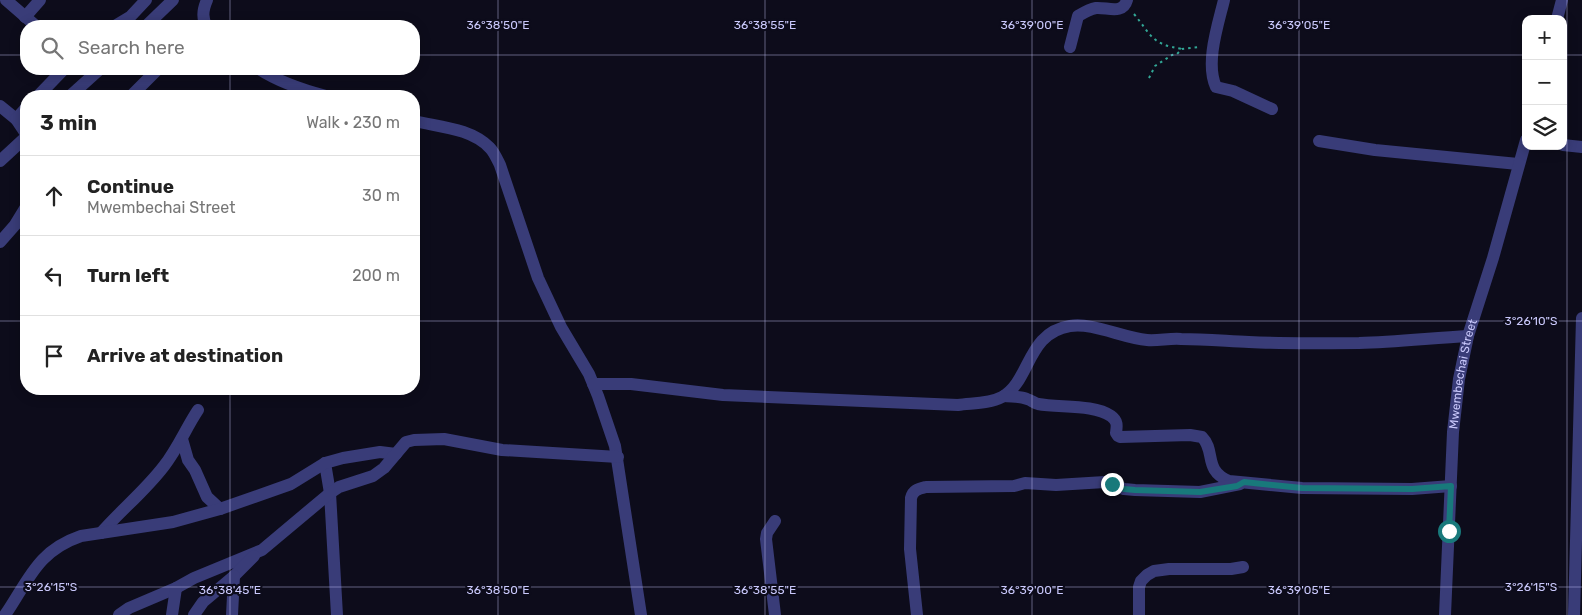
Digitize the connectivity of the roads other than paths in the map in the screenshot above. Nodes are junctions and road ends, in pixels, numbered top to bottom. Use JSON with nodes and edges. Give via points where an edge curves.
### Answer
{"nodes":[{"id":1,"x":6,"y":0,"type":"edge"},
{"id":2,"x":40,"y":0,"type":"edge"},
{"id":3,"x":146,"y":0,"type":"edge"},
{"id":4,"x":173,"y":0,"type":"edge"},
{"id":5,"x":1224,"y":0,"type":"edge"},
{"id":6,"x":1562,"y":0,"type":"edge"},
{"id":7,"x":1127,"y":2,"type":"edge"},
{"id":8,"x":205,"y":5,"type":"edge"},
{"id":9,"x":1558,"y":15,"type":"edge"},
{"id":10,"x":25,"y":18,"type":"junction"},
{"id":11,"x":28,"y":20,"type":"edge"},
{"id":12,"x":124,"y":20,"type":"edge"},
{"id":13,"x":152,"y":20,"type":"edge"},
{"id":14,"x":196,"y":20,"type":"edge"},
{"id":15,"x":203,"y":20,"type":"edge"},
{"id":16,"x":1070,"y":47,"type":"dead end"},
{"id":17,"x":58,"y":75,"type":"edge"},
{"id":18,"x":93,"y":75,"type":"edge"},
{"id":19,"x":152,"y":75,"type":"edge"},
{"id":20,"x":271,"y":75,"type":"edge"},
{"id":21,"x":44,"y":90,"type":"edge"},
{"id":22,"x":77,"y":90,"type":"edge"},
{"id":23,"x":136,"y":90,"type":"edge"},
{"id":24,"x":308,"y":90,"type":"edge"},
{"id":25,"x":0,"y":106,"type":"edge"},
{"id":26,"x":1272,"y":109,"type":"dead end"},
{"id":27,"x":20,"y":115,"type":"edge"},
{"id":28,"x":16,"y":119,"type":"junction"},
{"id":29,"x":420,"y":122,"type":"edge"},
{"id":30,"x":20,"y":125,"type":"edge"},
{"id":31,"x":20,"y":141,"type":"edge"},
{"id":32,"x":1318,"y":141,"type":"dead end"},
{"id":33,"x":1567,"y":145,"type":"edge"},
{"id":34,"x":1582,"y":147,"type":"edge"},
{"id":35,"x":1523,"y":150,"type":"edge"},
{"id":36,"x":0,"y":161,"type":"edge"},
{"id":37,"x":1518,"y":164,"type":"junction"},
{"id":38,"x":20,"y":217,"type":"edge"},
{"id":39,"x":0,"y":242,"type":"edge"},
{"id":40,"x":1582,"y":318,"type":"edge"},
{"id":41,"x":1468,"y":336,"type":"junction"},
{"id":42,"x":593,"y":384,"type":"junction"},
{"id":43,"x":1004,"y":396,"type":"junction"},
{"id":44,"x":198,"y":410,"type":"dead end"},
{"id":45,"x":182,"y":439,"type":"junction"},
{"id":46,"x":396,"y":454,"type":"junction"},
{"id":47,"x":618,"y":457,"type":"junction"},
{"id":48,"x":325,"y":463,"type":"junction"},
{"id":49,"x":1244,"y":482,"type":"junction"},
{"id":50,"x":1451,"y":486,"type":"junction"},
{"id":51,"x":330,"y":493,"type":"junction"},
{"id":52,"x":220,"y":509,"type":"junction"},
{"id":53,"x":775,"y":521,"type":"dead end"},
{"id":54,"x":101,"y":533,"type":"junction"},
{"id":55,"x":262,"y":550,"type":"junction"},
{"id":56,"x":1242,"y":567,"type":"dead end"},
{"id":57,"x":234,"y":576,"type":"junction"},
{"id":58,"x":176,"y":588,"type":"junction"},
{"id":59,"x":5,"y":615,"type":"edge"},
{"id":60,"x":119,"y":615,"type":"edge"},
{"id":61,"x":172,"y":615,"type":"edge"},
{"id":62,"x":194,"y":615,"type":"edge"},
{"id":63,"x":232,"y":615,"type":"edge"},
{"id":64,"x":337,"y":615,"type":"edge"},
{"id":65,"x":641,"y":615,"type":"edge"},
{"id":66,"x":775,"y":615,"type":"edge"},
{"id":67,"x":917,"y":615,"type":"edge"},
{"id":68,"x":1138,"y":615,"type":"edge"},
{"id":69,"x":1445,"y":615,"type":"edge"},
{"id":70,"x":1574,"y":615,"type":"edge"}],
"edges":[{"from":1,"to":10,"type":"street"},
{"from":2,"to":10,"type":"street"},
{"from":3,"to":12,"type":"street"},
{"from":4,"to":13,"type":"street"},
{"from":5,"to":26,"type":"street","via":[[1212,68],[1216,87]]},
{"from":6,"to":9,"type":"street"},
{"from":7,"to":16,"type":"street","via":[[1121,8],[1094,8],[1081,14],[1076,20]]},
{"from":8,"to":14,"type":"street"},
{"from":8,"to":15,"type":"street"},
{"from":10,"to":11,"type":"street"},
{"from":17,"to":21,"type":"street"},
{"from":18,"to":22,"type":"street"},
{"from":19,"to":23,"type":"street"},
{"from":20,"to":24,"type":"street"},
{"from":25,"to":28,"type":"street"},
{"from":27,"to":28,"type":"street"},
{"from":28,"to":30,"type":"street"},
{"from":29,"to":42,"type":"street","via":[[470,134],[491,149],[500,165],[538,278]]},
{"from":31,"to":36,"type":"street"},
{"from":32,"to":37,"type":"street"},
{"from":33,"to":34,"type":"street"},
{"from":35,"to":37,"type":"street","name":"Mwembechai Street"},
{"from":37,"to":41,"type":"street","name":"Mwembechai Street"},
{"from":38,"to":39,"type":"street"},
{"from":40,"to":70,"type":"street"},
{"from":41,"to":43,"type":"street","via":[[1360,343],[1149,340],[1087,326],[1071,326],[1046,336],[1033,351],[1017,382]]},
{"from":41,"to":50,"type":"street","name":"Mwembechai Street","via":[[1457,392]]},
{"from":42,"to":43,"type":"street","via":[[632,384],[723,395],[918,404],[992,402]]},
{"from":42,"to":47,"type":"street"},
{"from":43,"to":49,"type":"street","via":[[1103,412],[1117,422],[1118,436],[1202,437],[1215,472],[1229,481]]},
{"from":44,"to":45,"type":"street"},
{"from":45,"to":52,"type":"street","via":[[206,497]]},
{"from":45,"to":54,"type":"street","via":[[164,467]]},
{"from":46,"to":47,"type":"street","via":[[406,442],[444,439],[502,450]]},
{"from":46,"to":48,"type":"street","via":[[380,452]]},
{"from":46,"to":51,"type":"street","via":[[373,476]]},
{"from":47,"to":65,"type":"street"},
{"from":48,"to":51,"type":"street"},
{"from":48,"to":52,"type":"street","via":[[291,484]]},
{"from":49,"to":50,"type":"street","via":[[1302,488]]},
{"from":49,"to":67,"type":"street","via":[[1200,492],[1124,489],[1105,482],[918,489],[910,498],[910,549]]},
{"from":50,"to":69,"type":"street","name":"Mwembechai Street"},
{"from":51,"to":55,"type":"street"},
{"from":51,"to":64,"type":"street"},
{"from":52,"to":54,"type":"street","via":[[173,522]]},
{"from":53,"to":66,"type":"street","via":[[766,539]]},
{"from":54,"to":59,"type":"street","via":[[68,541],[44,558]]},
{"from":55,"to":57,"type":"street"},
{"from":55,"to":58,"type":"street"},
{"from":56,"to":68,"type":"street","via":[[1154,571],[1140,581]]},
{"from":57,"to":62,"type":"street","via":[[203,602]]},
{"from":57,"to":63,"type":"street"},
{"from":58,"to":60,"type":"street"},
{"from":58,"to":61,"type":"street"}]}
